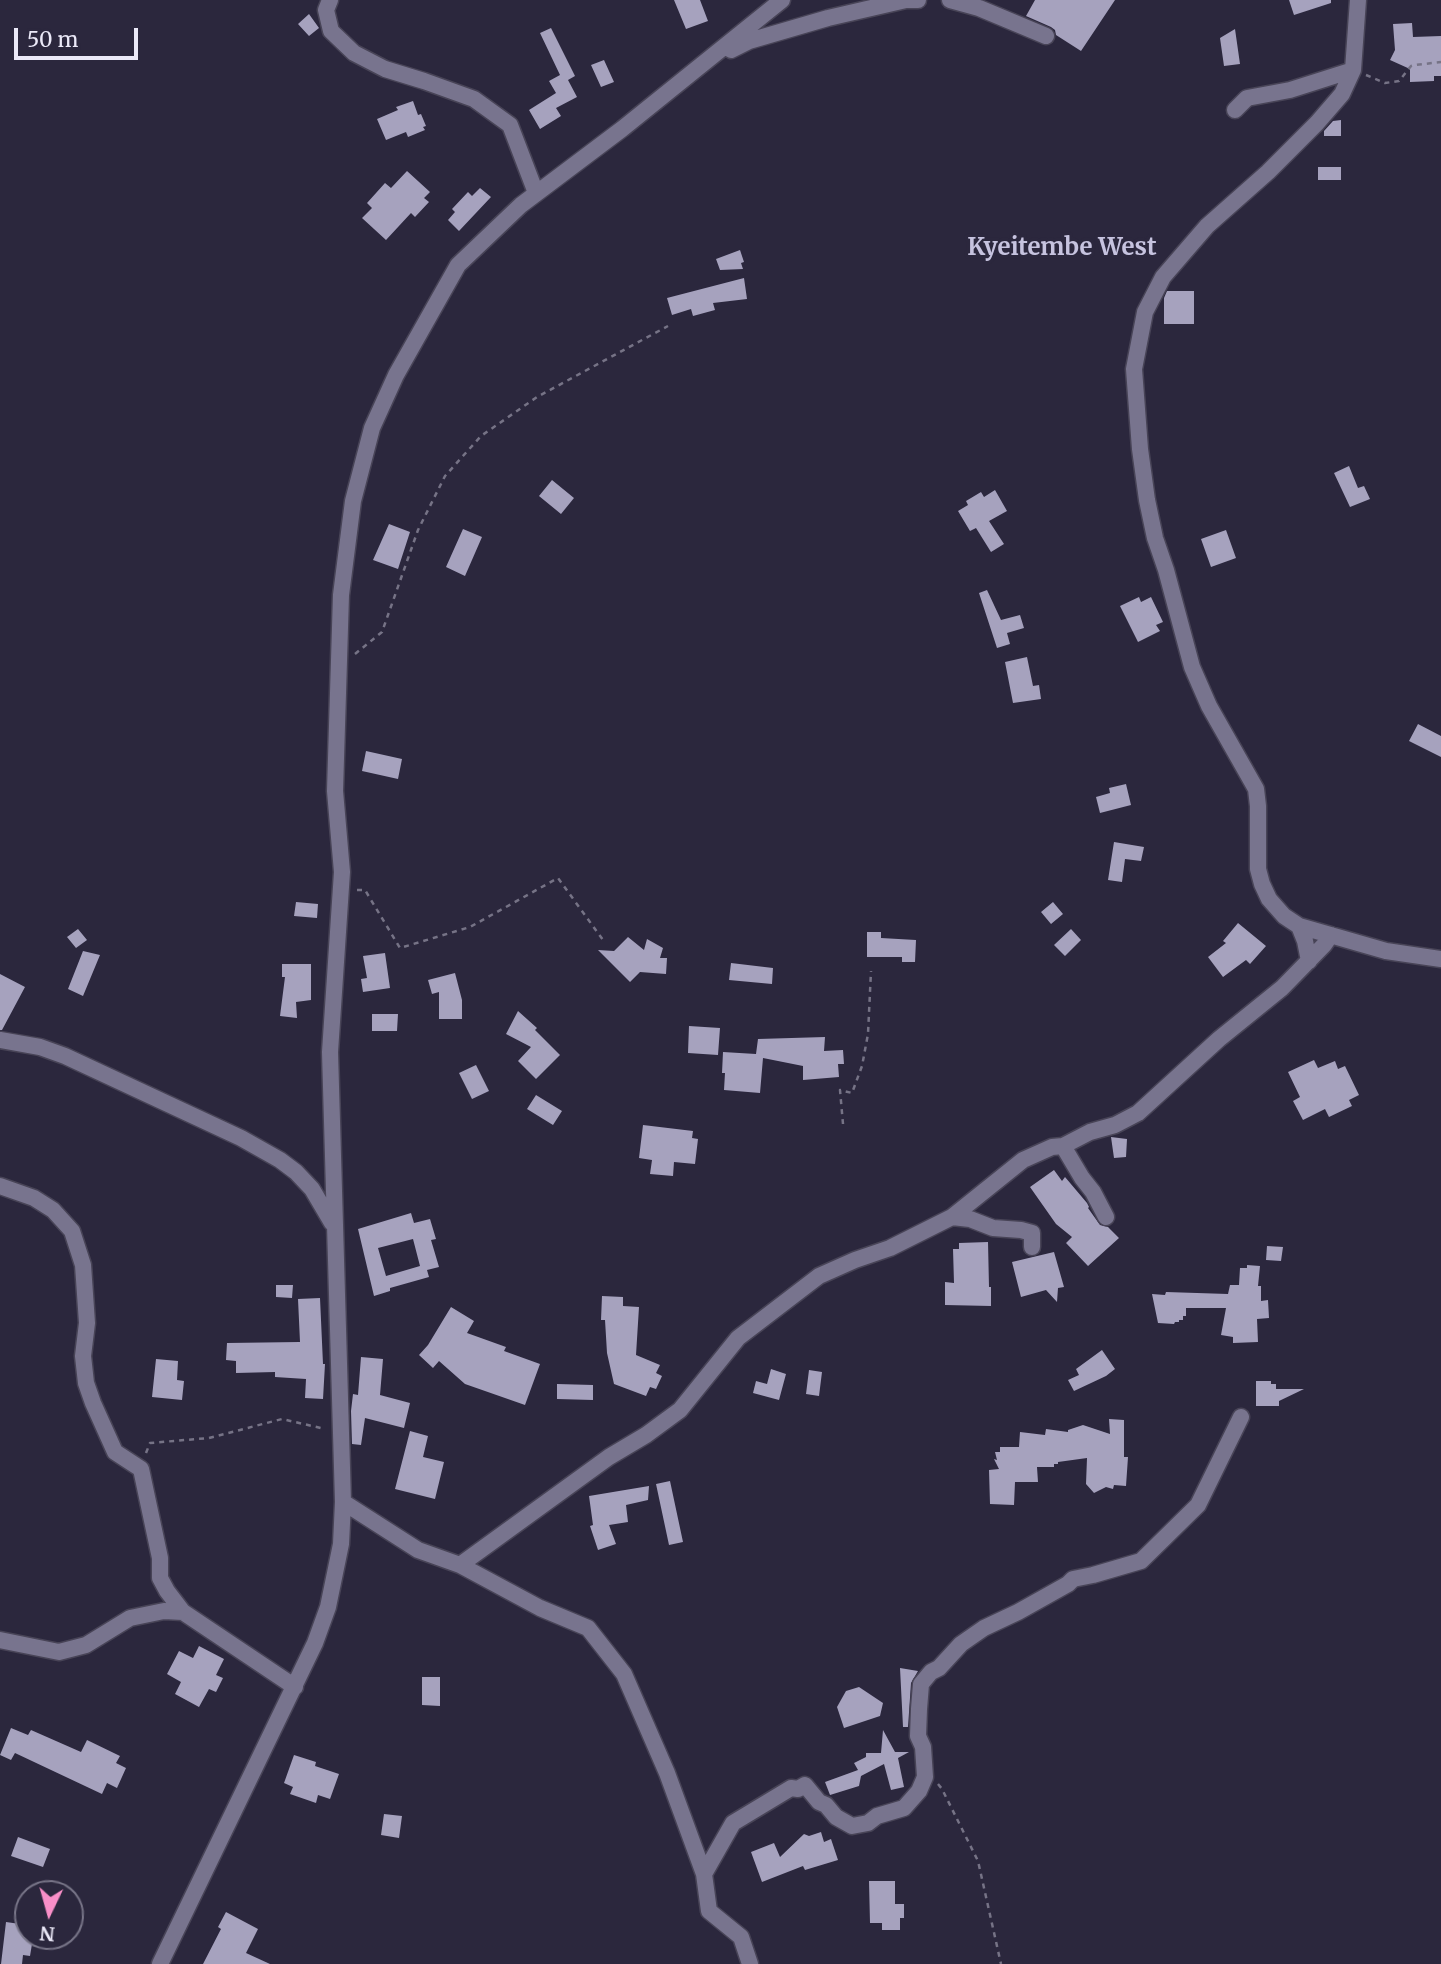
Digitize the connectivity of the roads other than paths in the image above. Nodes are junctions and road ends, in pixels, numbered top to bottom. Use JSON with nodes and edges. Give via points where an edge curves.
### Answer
{"nodes":[{"id":1,"x":330,"y":0,"type":"edge"},
{"id":2,"x":918,"y":0,"type":"edge"},
{"id":3,"x":950,"y":0,"type":"edge"},
{"id":4,"x":1358,"y":0,"type":"edge"},
{"id":5,"x":775,"y":3,"type":"edge"},
{"id":6,"x":1046,"y":36,"type":"dead end"},
{"id":7,"x":706,"y":61,"type":"junction"},
{"id":8,"x":1353,"y":70,"type":"junction"},
{"id":9,"x":1235,"y":110,"type":"dead end"},
{"id":10,"x":536,"y":194,"type":"junction"},
{"id":11,"x":1299,"y":926,"type":"junction"},
{"id":12,"x":1331,"y":935,"type":"junction"},
{"id":13,"x":1441,"y":958,"type":"edge"},
{"id":14,"x":1309,"y":961,"type":"junction"},
{"id":15,"x":0,"y":1040,"type":"edge"},
{"id":16,"x":1063,"y":1146,"type":"junction"},
{"id":17,"x":0,"y":1186,"type":"edge"},
{"id":18,"x":953,"y":1217,"type":"junction"},
{"id":19,"x":1106,"y":1217,"type":"dead end"},
{"id":20,"x":334,"y":1225,"type":"junction"},
{"id":21,"x":1032,"y":1247,"type":"dead end"},
{"id":22,"x":1241,"y":1417,"type":"dead end"},
{"id":23,"x":343,"y":1502,"type":"junction"},
{"id":24,"x":460,"y":1565,"type":"junction"},
{"id":25,"x":183,"y":1612,"type":"junction"},
{"id":26,"x":0,"y":1640,"type":"edge"},
{"id":27,"x":295,"y":1687,"type":"junction"},
{"id":28,"x":704,"y":1874,"type":"junction"},
{"id":29,"x":749,"y":1963,"type":"edge"},
{"id":30,"x":160,"y":1964,"type":"edge"}],
"edges":[{"from":1,"to":10,"type":"street","via":[[326,10],[331,31],[354,53],[385,69],[474,99],[509,125]]},
{"from":2,"to":7,"type":"street","via":[[828,18],[749,41]]},
{"from":3,"to":6,"type":"street"},
{"from":4,"to":8,"type":"street"},
{"from":5,"to":7,"type":"street"},
{"from":7,"to":10,"type":"street"},
{"from":8,"to":9,"type":"street","via":[[1247,98]]},
{"from":8,"to":11,"type":"street","via":[[1342,94],[1317,123],[1207,226],[1163,277],[1145,312],[1134,369],[1147,500],[1192,667],[1256,789],[1262,884],[1269,899]]},
{"from":10,"to":20,"type":"street","via":[[458,265],[396,374],[372,428],[353,501],[341,595],[335,790],[342,872],[330,1052]]},
{"from":11,"to":12,"type":"street"},
{"from":11,"to":14,"type":"street"},
{"from":12,"to":13,"type":"street","via":[[1386,951]]},
{"from":12,"to":14,"type":"street"},
{"from":14,"to":16,"type":"street","via":[[1138,1113]]},
{"from":15,"to":20,"type":"street","via":[[65,1056],[260,1149],[296,1172]]},
{"from":16,"to":18,"type":"street","via":[[1023,1160]]},
{"from":16,"to":19,"type":"street"},
{"from":17,"to":25,"type":"street","via":[[34,1198],[72,1231],[83,1265],[86,1383],[115,1452],[141,1469],[160,1578]]},
{"from":18,"to":21,"type":"street","via":[[1032,1233]]},
{"from":18,"to":24,"type":"street","via":[[819,1276],[738,1338],[680,1410]]},
{"from":20,"to":23,"type":"street"},
{"from":22,"to":28,"type":"street","via":[[1198,1505],[1141,1560],[1073,1578],[984,1628],[931,1672],[921,1684],[919,1709],[925,1777],[904,1808],[852,1826],[836,1817],[805,1785],[791,1788],[733,1823]]},
{"from":23,"to":24,"type":"street","via":[[418,1550]]},
{"from":23,"to":27,"type":"street","via":[[341,1544],[328,1607]]},
{"from":24,"to":28,"type":"street","via":[[588,1628],[606,1649],[624,1674]]},
{"from":25,"to":26,"type":"street","via":[[130,1618],[86,1644],[60,1652]]},
{"from":25,"to":27,"type":"street"},
{"from":27,"to":30,"type":"street"},
{"from":28,"to":29,"type":"street","via":[[709,1911],[741,1937]]}]}
